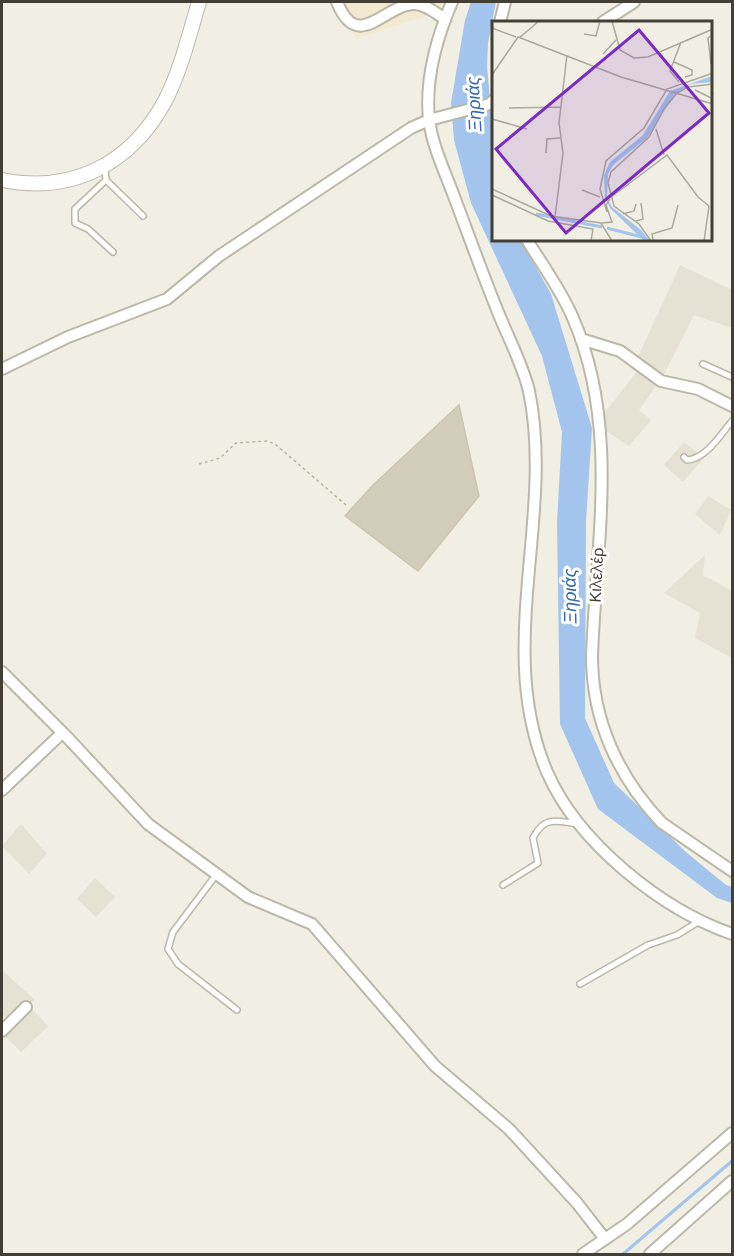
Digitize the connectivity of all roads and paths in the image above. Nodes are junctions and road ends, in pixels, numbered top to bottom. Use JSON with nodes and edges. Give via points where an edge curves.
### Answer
{"nodes":[{"id":1,"x":199,"y":2,"type":"edge"},
{"id":2,"x":337,"y":2,"type":"edge"},
{"id":3,"x":452,"y":2,"type":"edge"},
{"id":4,"x":505,"y":2,"type":"edge"},
{"id":5,"x":634,"y":2,"type":"edge"},
{"id":6,"x":445,"y":18,"type":"junction"},
{"id":7,"x":500,"y":21,"type":"edge"},
{"id":8,"x":605,"y":21,"type":"edge"},
{"id":9,"x":492,"y":102,"type":"edge"},
{"id":10,"x":434,"y":118,"type":"junction"},
{"id":11,"x":105,"y":173,"type":"junction"},
{"id":12,"x":2,"y":180,"type":"edge"},
{"id":13,"x":143,"y":216,"type":"dead end"},
{"id":14,"x":528,"y":242,"type":"edge"},
{"id":15,"x":113,"y":252,"type":"dead end"},
{"id":16,"x":581,"y":339,"type":"junction"},
{"id":17,"x":703,"y":364,"type":"dead end"},
{"id":18,"x":2,"y":369,"type":"edge"},
{"id":19,"x":732,"y":377,"type":"edge"},
{"id":20,"x":732,"y":406,"type":"edge"},
{"id":21,"x":732,"y":421,"type":"edge"},
{"id":22,"x":684,"y":457,"type":"dead end"},
{"id":23,"x":199,"y":464,"type":"dead end"},
{"id":24,"x":346,"y":505,"type":"dead end"},
{"id":25,"x":2,"y":672,"type":"edge"},
{"id":26,"x":62,"y":733,"type":"junction"},
{"id":27,"x":2,"y":790,"type":"edge"},
{"id":28,"x":579,"y":824,"type":"junction"},
{"id":29,"x":732,"y":871,"type":"edge"},
{"id":30,"x":216,"y":875,"type":"junction"},
{"id":31,"x":503,"y":885,"type":"dead end"},
{"id":32,"x":696,"y":924,"type":"junction"},
{"id":33,"x":732,"y":934,"type":"edge"},
{"id":34,"x":580,"y":984,"type":"dead end"},
{"id":35,"x":26,"y":1006,"type":"dead end"},
{"id":36,"x":237,"y":1010,"type":"dead end"},
{"id":37,"x":2,"y":1031,"type":"edge"},
{"id":38,"x":732,"y":1133,"type":"edge"},
{"id":39,"x":732,"y":1182,"type":"edge"},
{"id":40,"x":605,"y":1239,"type":"junction"},
{"id":41,"x":583,"y":1254,"type":"edge"},
{"id":42,"x":650,"y":1254,"type":"edge"}],
"edges":[{"from":1,"to":11,"type":"street","via":[[165,100],[139,138]]},
{"from":2,"to":6,"type":"street","via":[[344,16],[359,26],[412,4],[421,4]]},
{"from":3,"to":6,"type":"street"},
{"from":4,"to":7,"type":"street"},
{"from":5,"to":8,"type":"street"},
{"from":6,"to":10,"type":"street","via":[[434,58]]},
{"from":9,"to":10,"type":"street"},
{"from":10,"to":18,"type":"street","via":[[402,133],[219,256],[167,299],[59,341]]},
{"from":10,"to":28,"type":"street","via":[[474,250],[528,387],[536,459],[525,602],[525,678],[543,761],[554,787]]},
{"from":11,"to":12,"type":"street","via":[[52,184]]},
{"from":11,"to":13,"type":"lane"},
{"from":11,"to":15,"type":"lane","via":[[73,215],[75,223],[88,229]]},
{"from":14,"to":16,"type":"street","name":"Κιλελέρ","via":[[564,298]]},
{"from":16,"to":20,"type":"street","via":[[620,351],[661,381],[698,389]]},
{"from":16,"to":29,"type":"street","name":"Κιλελέρ","via":[[599,408],[603,442],[592,656],[600,720],[616,760],[652,813]]},
{"from":17,"to":19,"type":"lane"},
{"from":21,"to":22,"type":"lane","via":[[696,458]]},
{"from":23,"to":24,"type":"path","via":[[220,458],[236,443],[267,441],[282,449]]},
{"from":25,"to":26,"type":"street"},
{"from":26,"to":27,"type":"street"},
{"from":26,"to":30,"type":"street","via":[[135,812]]},
{"from":28,"to":31,"type":"lane","via":[[558,820],[544,825],[533,838],[538,863]]},
{"from":28,"to":32,"type":"street","via":[[650,890]]},
{"from":30,"to":36,"type":"lane","via":[[173,932],[168,949],[178,964]]},
{"from":30,"to":40,"type":"street","via":[[248,897],[312,924],[435,1066],[509,1129]]},
{"from":32,"to":33,"type":"street"},
{"from":32,"to":34,"type":"lane","via":[[648,945]]},
{"from":35,"to":37,"type":"street"},
{"from":38,"to":40,"type":"street"},
{"from":39,"to":42,"type":"street"},
{"from":40,"to":41,"type":"street"}]}
